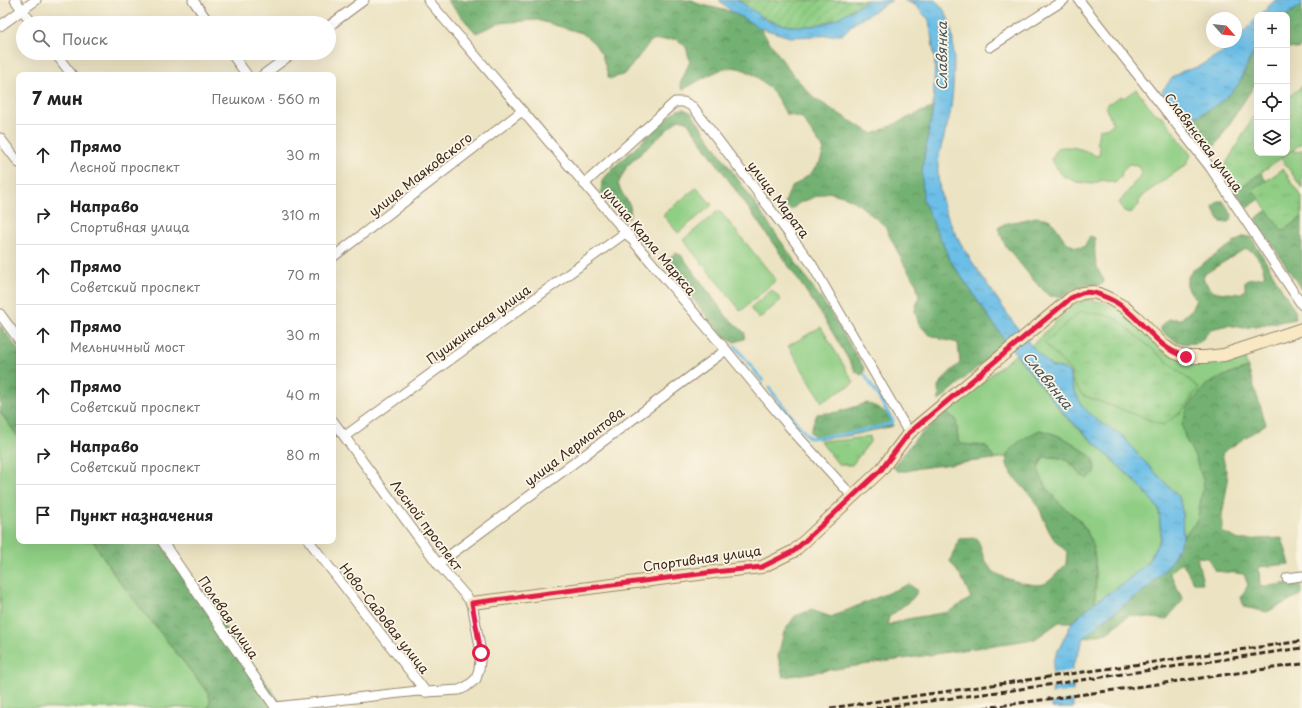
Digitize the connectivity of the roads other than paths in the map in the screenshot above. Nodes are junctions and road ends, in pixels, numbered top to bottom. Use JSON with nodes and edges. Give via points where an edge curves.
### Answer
{"nodes":[{"id":1,"x":15,"y":0,"type":"edge"},
{"id":2,"x":36,"y":0,"type":"edge"},
{"id":3,"x":193,"y":0,"type":"edge"},
{"id":4,"x":364,"y":0,"type":"edge"},
{"id":5,"x":428,"y":0,"type":"edge"},
{"id":6,"x":1064,"y":0,"type":"edge"},
{"id":7,"x":1079,"y":0,"type":"edge"},
{"id":8,"x":22,"y":10,"type":"junction"},
{"id":9,"x":27,"y":16,"type":"edge"},
{"id":10,"x":204,"y":16,"type":"edge"},
{"id":11,"x":336,"y":21,"type":"edge"},
{"id":12,"x":0,"y":26,"type":"edge"},
{"id":13,"x":990,"y":47,"type":"dead end"},
{"id":14,"x":60,"y":60,"type":"edge"},
{"id":15,"x":236,"y":60,"type":"edge"},
{"id":16,"x":283,"y":60,"type":"edge"},
{"id":17,"x":70,"y":72,"type":"edge"},
{"id":18,"x":245,"y":72,"type":"edge"},
{"id":19,"x":267,"y":72,"type":"edge"},
{"id":20,"x":522,"y":111,"type":"junction"},
{"id":21,"x":0,"y":138,"type":"edge"},
{"id":22,"x":16,"y":160,"type":"edge"},
{"id":23,"x":584,"y":184,"type":"junction"},
{"id":24,"x":625,"y":233,"type":"junction"},
{"id":25,"x":336,"y":255,"type":"edge"},
{"id":26,"x":1302,"y":305,"type":"edge"},
{"id":27,"x":0,"y":314,"type":"edge"},
{"id":28,"x":1302,"y":329,"type":"edge"},
{"id":29,"x":16,"y":336,"type":"edge"},
{"id":30,"x":726,"y":350,"type":"junction"},
{"id":31,"x":336,"y":425,"type":"edge"},
{"id":32,"x":909,"y":433,"type":"junction"},
{"id":33,"x":345,"y":436,"type":"junction"},
{"id":34,"x":853,"y":497,"type":"junction"},
{"id":35,"x":164,"y":544,"type":"edge"},
{"id":36,"x":311,"y":544,"type":"edge"},
{"id":37,"x":438,"y":564,"type":"junction"},
{"id":38,"x":1302,"y":576,"type":"edge"},
{"id":39,"x":1287,"y":578,"type":"dead end"},
{"id":40,"x":472,"y":603,"type":"junction"},
{"id":41,"x":426,"y":692,"type":"junction"},
{"id":42,"x":275,"y":707,"type":"edge"}],
"edges":[{"from":1,"to":8,"type":"street"},
{"from":2,"to":8,"type":"street"},
{"from":3,"to":10,"type":"street"},
{"from":4,"to":11,"type":"street"},
{"from":5,"to":20,"type":"street","name":"улица Карла Маркса"},
{"from":6,"to":13,"type":"street"},
{"from":7,"to":26,"type":"street","name":"Славянская улица","via":[[1210,167]]},
{"from":8,"to":9,"type":"street"},
{"from":8,"to":12,"type":"street"},
{"from":14,"to":17,"type":"street"},
{"from":15,"to":18,"type":"street"},
{"from":16,"to":19,"type":"street"},
{"from":20,"to":23,"type":"street","name":"улица Карла Маркса"},
{"from":20,"to":25,"type":"street","name":"улица Маяковского"},
{"from":21,"to":22,"type":"street"},
{"from":23,"to":24,"type":"street","name":"улица Карла Маркса"},
{"from":23,"to":32,"type":"street","name":"улица Марата","via":[[675,102],[684,102],[693,107],[811,263]]},
{"from":24,"to":30,"type":"street","name":"улица Карла Маркса"},
{"from":24,"to":33,"type":"street","name":"Пушкинская улица"},
{"from":27,"to":29,"type":"street"},
{"from":28,"to":32,"type":"street","name":"Спортивная улица","via":[[1224,355],[1186,357],[1162,344],[1136,317],[1110,298],[1094,292],[1082,293],[1071,298]]},
{"from":30,"to":34,"type":"street","name":"улица Карла Маркса"},
{"from":30,"to":37,"type":"street","name":"улица Лермонтова"},
{"from":31,"to":33,"type":"street","name":"Лесной проспект"},
{"from":32,"to":34,"type":"street","name":"Спортивная улица","via":[[881,470]]},
{"from":33,"to":37,"type":"street","name":"Лесной проспект"},
{"from":34,"to":40,"type":"street","name":"Спортивная улица","via":[[794,551],[762,567]]},
{"from":35,"to":42,"type":"street","name":"Полевая улица"},
{"from":36,"to":41,"type":"street","name":"Ново-Садовая улица"},
{"from":37,"to":40,"type":"street","name":"Лесной проспект"},
{"from":38,"to":39,"type":"street"},
{"from":40,"to":41,"type":"street","via":[[481,653],[476,679],[459,690]]},
{"from":41,"to":42,"type":"street"}]}
